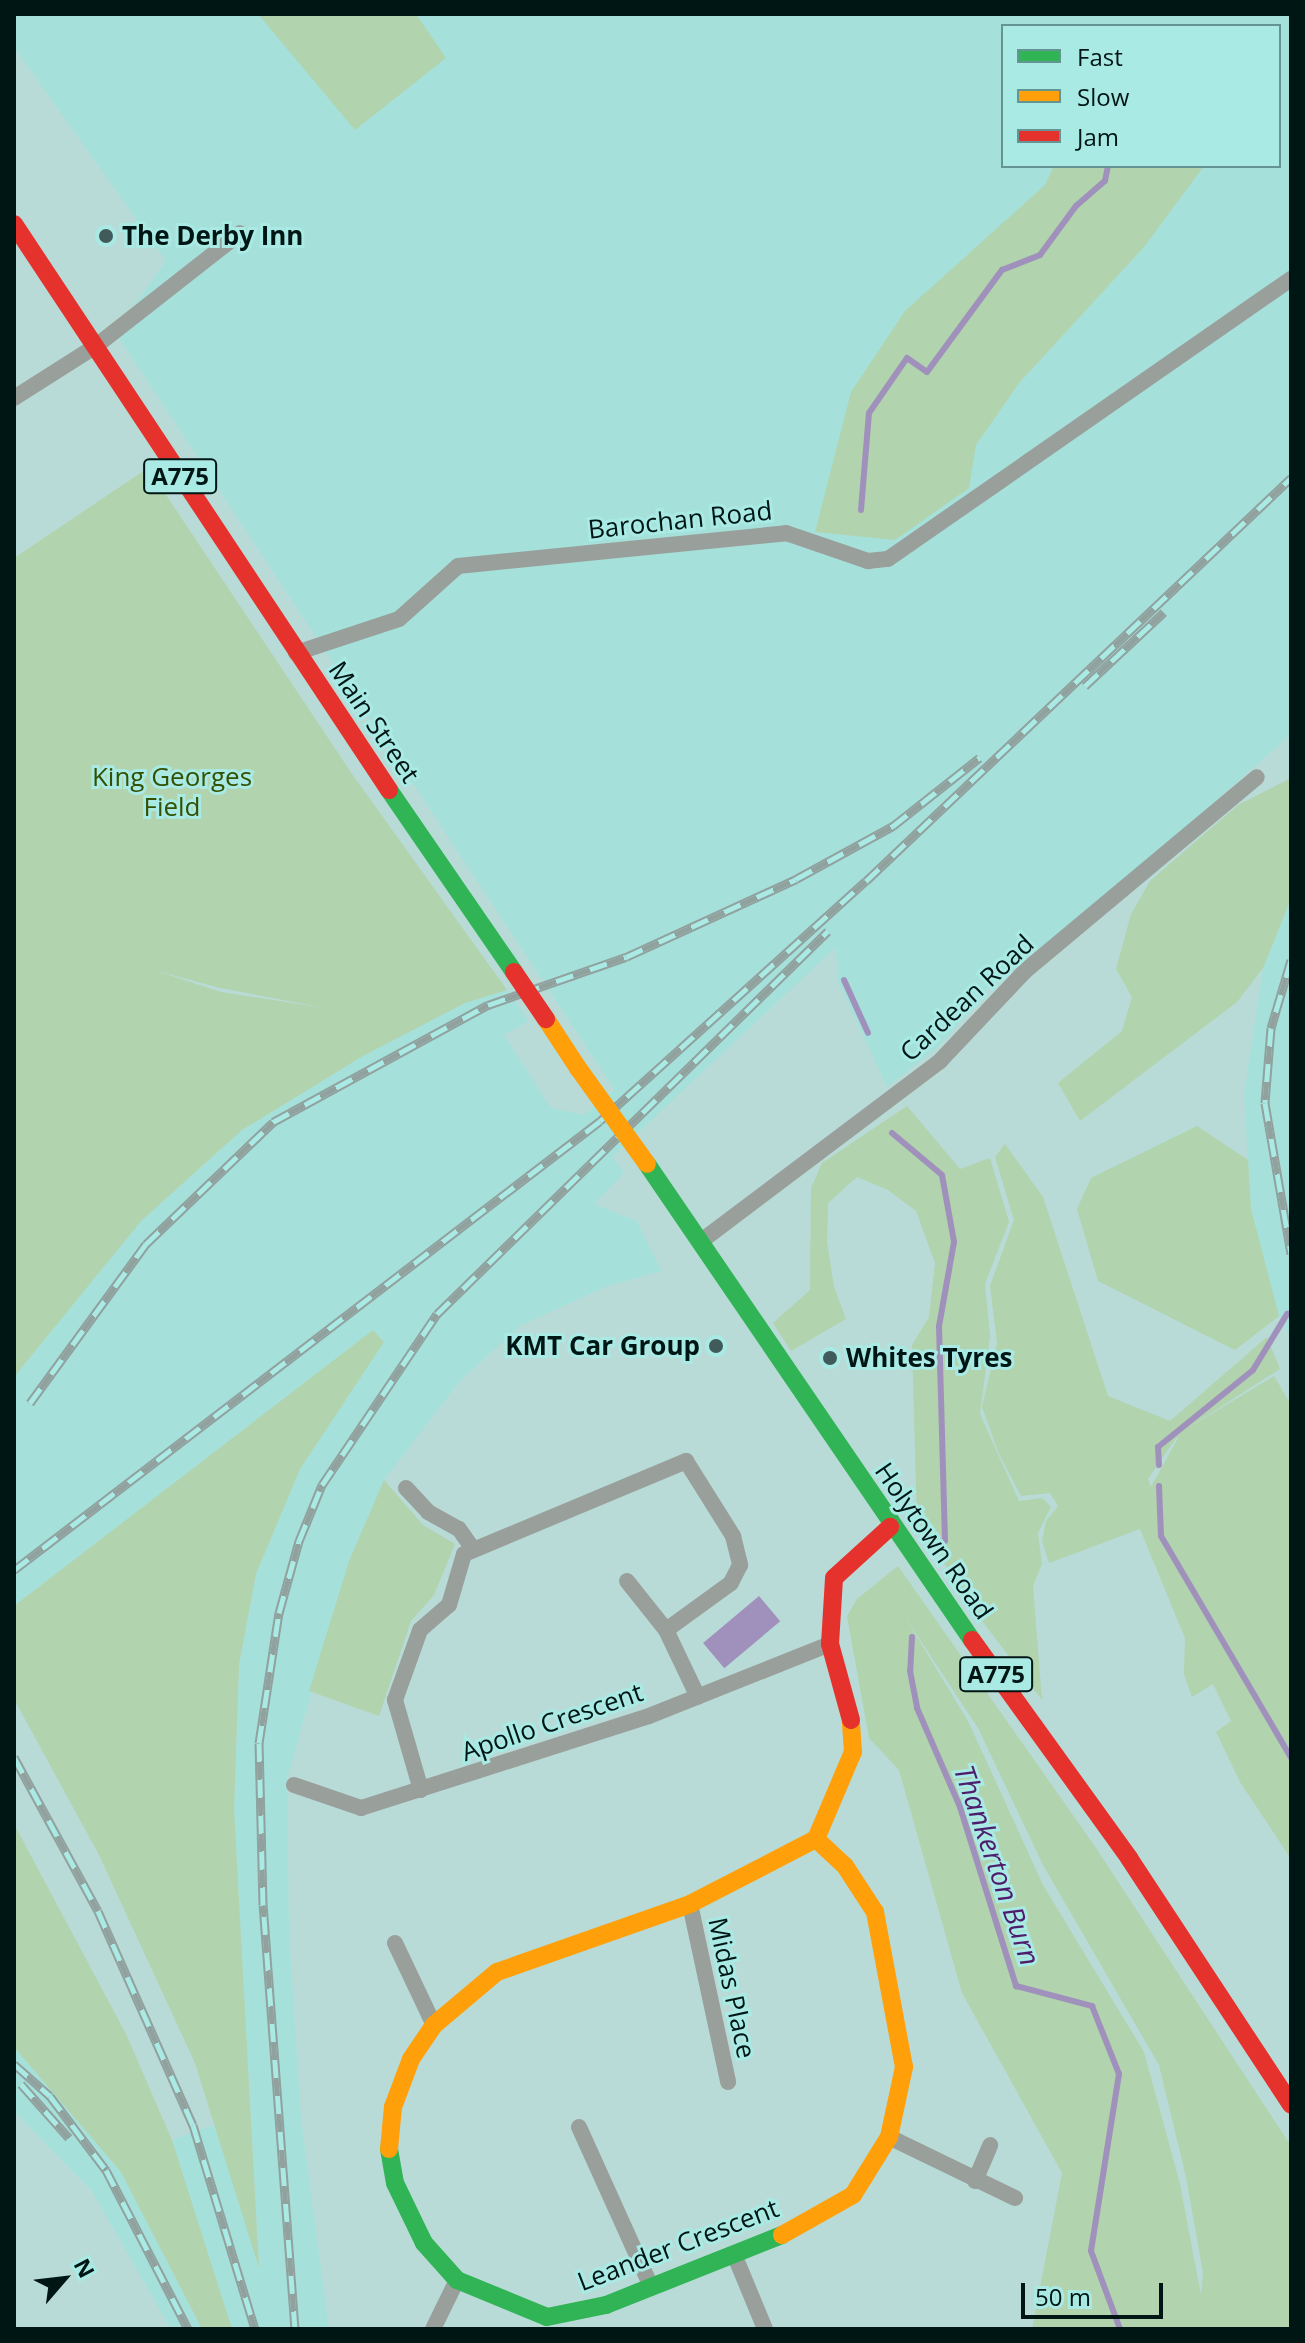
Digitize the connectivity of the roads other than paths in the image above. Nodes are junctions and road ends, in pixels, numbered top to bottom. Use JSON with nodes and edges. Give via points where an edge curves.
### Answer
{"nodes":[{"id":1,"x":14,"y":224,"type":"edge"},
{"id":2,"x":240,"y":233,"type":"dead end"},
{"id":3,"x":1291,"y":279,"type":"edge"},
{"id":4,"x":96,"y":346,"type":"junction"},
{"id":5,"x":14,"y":398,"type":"edge"},
{"id":6,"x":296,"y":653,"type":"junction"},
{"id":7,"x":1257,"y":777,"type":"dead end"},
{"id":8,"x":700,"y":1242,"type":"junction"},
{"id":9,"x":406,"y":1488,"type":"dead end"},
{"id":10,"x":890,"y":1527,"type":"junction"},
{"id":11,"x":473,"y":1549,"type":"junction"},
{"id":12,"x":627,"y":1581,"type":"dead end"},
{"id":13,"x":666,"y":1630,"type":"junction"},
{"id":14,"x":830,"y":1644,"type":"junction"},
{"id":15,"x":698,"y":1697,"type":"junction"},
{"id":16,"x":294,"y":1785,"type":"dead end"},
{"id":17,"x":421,"y":1790,"type":"junction"},
{"id":18,"x":816,"y":1839,"type":"junction"},
{"id":19,"x":690,"y":1904,"type":"junction"},
{"id":20,"x":395,"y":1943,"type":"dead end"},
{"id":21,"x":434,"y":2025,"type":"junction"},
{"id":22,"x":728,"y":2082,"type":"dead end"},
{"id":23,"x":1291,"y":2105,"type":"edge"},
{"id":24,"x":579,"y":2127,"type":"dead end"},
{"id":25,"x":889,"y":2137,"type":"junction"},
{"id":26,"x":990,"y":2145,"type":"dead end"},
{"id":27,"x":975,"y":2181,"type":"junction"},
{"id":28,"x":1015,"y":2198,"type":"dead end"},
{"id":29,"x":734,"y":2254,"type":"junction"},
{"id":30,"x":457,"y":2280,"type":"junction"},
{"id":31,"x":650,"y":2284,"type":"junction"},
{"id":32,"x":433,"y":2329,"type":"edge"},
{"id":33,"x":765,"y":2329,"type":"edge"}],
"edges":[{"from":1,"to":4,"type":"main road","name":"Main Street","number":"A775"},
{"from":2,"to":4,"type":"street"},
{"from":3,"to":6,"type":"street","name":"Barochan Road","via":[[888,559],[868,561],[786,533],[458,566],[399,619]]},
{"from":4,"to":5,"type":"street"},
{"from":4,"to":6,"type":"main road","name":"Main Street","number":"A775"},
{"from":6,"to":8,"type":"main road","name":"Main Street","number":"A775","bridge":true},
{"from":7,"to":8,"type":"street","name":"Cardean Road","via":[[1025,971],[940,1061]]},
{"from":8,"to":10,"type":"main road","name":"Holytown Road","number":"A775"},
{"from":9,"to":11,"type":"street","via":[[428,1512],[459,1529]]},
{"from":10,"to":14,"type":"main road","via":[[834,1578]]},
{"from":10,"to":23,"type":"main road","name":"Holytown Road","number":"A775","via":[[1129,1858]]},
{"from":11,"to":13,"type":"street","via":[[686,1461],[733,1536],[740,1565],[731,1583]]},
{"from":11,"to":17,"type":"street","via":[[464,1554],[449,1605],[420,1630],[395,1700]]},
{"from":12,"to":13,"type":"street"},
{"from":13,"to":15,"type":"street"},
{"from":14,"to":15,"type":"street","name":"Apollo Crescent"},
{"from":14,"to":18,"type":"main road","via":[[850,1702],[853,1752]]},
{"from":15,"to":17,"type":"street","name":"Apollo Crescent"},
{"from":16,"to":17,"type":"street","name":"Apollo Crescent","via":[[361,1808]]},
{"from":18,"to":19,"type":"main road","name":"Leander Crescent"},
{"from":18,"to":25,"type":"main road","name":"Leander Crescent","via":[[845,1866],[875,1912],[904,2067]]},
{"from":19,"to":21,"type":"main road","name":"Leander Crescent","via":[[497,1972]]},
{"from":19,"to":22,"type":"street","name":"Midas Place"},
{"from":20,"to":21,"type":"street"},
{"from":21,"to":30,"type":"main road","name":"Leander Crescent","via":[[411,2059],[393,2107],[389,2148],[406,2211],[424,2243]]},
{"from":24,"to":31,"type":"street"},
{"from":25,"to":27,"type":"street"},
{"from":25,"to":29,"type":"main road","name":"Leander Crescent","via":[[853,2195],[803,2226]]},
{"from":26,"to":27,"type":"street"},
{"from":27,"to":28,"type":"street"},
{"from":29,"to":31,"type":"main road","name":"Leander Crescent"},
{"from":29,"to":33,"type":"street"},
{"from":30,"to":31,"type":"main road","name":"Leander Crescent","via":[[547,2317],[606,2305]]},
{"from":30,"to":32,"type":"street"}]}
